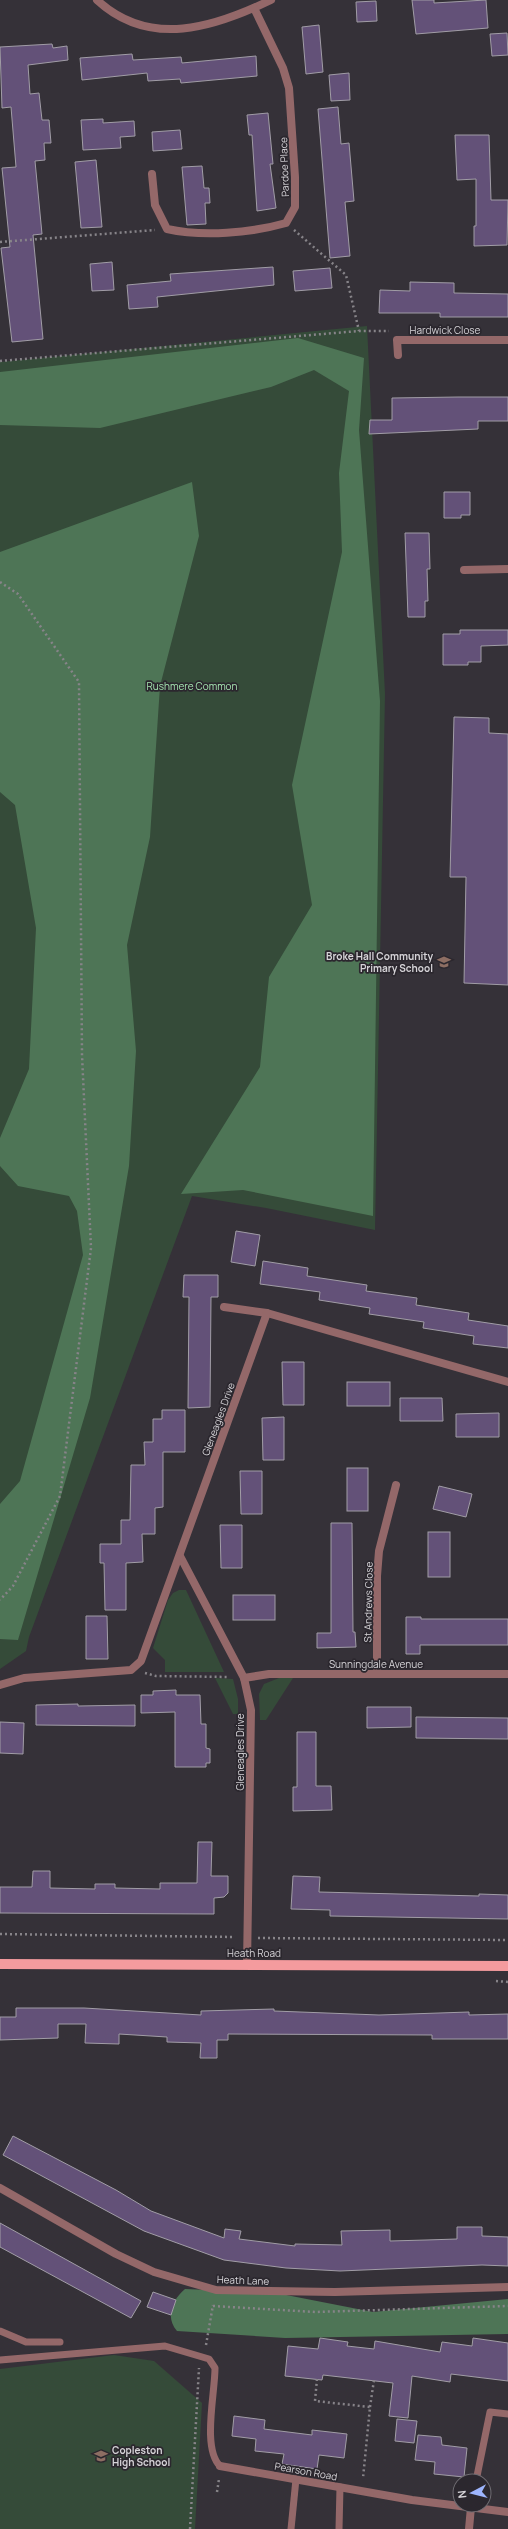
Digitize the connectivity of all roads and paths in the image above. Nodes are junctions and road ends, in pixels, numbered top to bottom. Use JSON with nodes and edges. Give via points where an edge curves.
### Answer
{"nodes":[{"id":1,"x":97,"y":0,"type":"edge"},
{"id":2,"x":271,"y":0,"type":"edge"},
{"id":3,"x":254,"y":8,"type":"junction"},
{"id":4,"x":152,"y":174,"type":"dead end"},
{"id":5,"x":286,"y":223,"type":"junction"},
{"id":6,"x":167,"y":229,"type":"junction"},
{"id":7,"x":0,"y":242,"type":"edge"},
{"id":8,"x":359,"y":331,"type":"junction"},
{"id":9,"x":397,"y":340,"type":"junction"},
{"id":10,"x":508,"y":340,"type":"edge"},
{"id":11,"x":398,"y":355,"type":"dead end"},
{"id":12,"x":0,"y":361,"type":"edge"},
{"id":13,"x":464,"y":570,"type":"dead end"},
{"id":14,"x":508,"y":570,"type":"edge"},
{"id":15,"x":0,"y":582,"type":"edge"},
{"id":16,"x":224,"y":1307,"type":"dead end"},
{"id":17,"x":267,"y":1313,"type":"junction"},
{"id":18,"x":508,"y":1382,"type":"edge"},
{"id":19,"x":396,"y":1485,"type":"dead end"},
{"id":20,"x":180,"y":1556,"type":"junction"},
{"id":21,"x":0,"y":1600,"type":"edge"},
{"id":22,"x":131,"y":1670,"type":"junction"},
{"id":23,"x":377,"y":1674,"type":"junction"},
{"id":24,"x":508,"y":1674,"type":"edge"},
{"id":25,"x":244,"y":1678,"type":"junction"},
{"id":26,"x":0,"y":1685,"type":"edge"},
{"id":27,"x":0,"y":1934,"type":"edge"},
{"id":28,"x":248,"y":1937,"type":"junction"},
{"id":29,"x":508,"y":1940,"type":"edge"},
{"id":30,"x":0,"y":1964,"type":"edge"},
{"id":31,"x":247,"y":1965,"type":"junction"},
{"id":32,"x":508,"y":1966,"type":"edge"},
{"id":33,"x":0,"y":2188,"type":"edge"},
{"id":34,"x":508,"y":2287,"type":"edge"},
{"id":35,"x":216,"y":2290,"type":"junction"},
{"id":36,"x":213,"y":2306,"type":"junction"},
{"id":37,"x":508,"y":2306,"type":"edge"},
{"id":38,"x":0,"y":2331,"type":"edge"},
{"id":39,"x":60,"y":2342,"type":"dead end"},
{"id":40,"x":199,"y":2357,"type":"junction"},
{"id":41,"x":0,"y":2360,"type":"edge"},
{"id":42,"x":317,"y":2379,"type":"dead end"},
{"id":43,"x":374,"y":2380,"type":"dead end"},
{"id":44,"x":370,"y":2407,"type":"junction"},
{"id":45,"x":508,"y":2414,"type":"edge"},
{"id":46,"x":220,"y":2466,"type":"joint"},
{"id":47,"x":478,"y":2473,"type":"edge"},
{"id":48,"x":296,"y":2479,"type":"junction"},
{"id":49,"x":340,"y":2487,"type":"junction"},
{"id":50,"x":362,"y":2490,"type":"junction"},
{"id":51,"x":452,"y":2503,"type":"edge"},
{"id":52,"x":492,"y":2509,"type":"edge"},
{"id":53,"x":508,"y":2512,"type":"edge"},
{"id":54,"x":470,"y":2513,"type":"edge"},
{"id":55,"x":190,"y":2529,"type":"edge"},
{"id":56,"x":291,"y":2529,"type":"edge"},
{"id":57,"x":339,"y":2529,"type":"edge"},
{"id":58,"x":469,"y":2529,"type":"edge"}],
"edges":[{"from":1,"to":3,"type":"street","via":[[125,20],[153,28],[180,30],[213,25]]},
{"from":2,"to":3,"type":"street"},
{"from":3,"to":5,"type":"street","name":"Pardoe Place","via":[[283,68],[289,88],[295,207]]},
{"from":4,"to":6,"type":"street","via":[[155,205]]},
{"from":5,"to":6,"type":"street","via":[[269,228],[189,234]]},
{"from":5,"to":8,"type":"path","via":[[346,275]]},
{"from":6,"to":7,"type":"path"},
{"from":8,"to":9,"type":"path","via":[[388,330]]},
{"from":8,"to":12,"type":"path"},
{"from":9,"to":10,"type":"street","name":"Hardwick Close"},
{"from":9,"to":11,"type":"street","name":"Hardwick Close"},
{"from":13,"to":14,"type":"street"},
{"from":15,"to":21,"type":"path","via":[[18,594],[80,682],[82,1055],[91,1248],[60,1496],[13,1586]]},
{"from":16,"to":17,"type":"street"},
{"from":17,"to":18,"type":"street"},
{"from":17,"to":20,"type":"street","name":"Gleneagles Drive"},
{"from":19,"to":23,"type":"street","name":"St Andrews Close","via":[[378,1570]]},
{"from":20,"to":22,"type":"street","name":"Gleneagles Drive","via":[[141,1661]]},
{"from":20,"to":25,"type":"street","name":"Gleneagles Drive"},
{"from":22,"to":25,"type":"path","via":[[156,1676]]},
{"from":22,"to":26,"type":"street","via":[[24,1678]]},
{"from":23,"to":24,"type":"street","name":"Sunningdale Avenue"},
{"from":23,"to":25,"type":"street","name":"Sunningdale Avenue","via":[[269,1674]]},
{"from":25,"to":28,"type":"street","name":"Gleneagles Drive","via":[[251,1710]]},
{"from":27,"to":28,"type":"path"},
{"from":28,"to":29,"type":"path"},
{"from":28,"to":31,"type":"street","name":"Gleneagles Drive"},
{"from":30,"to":31,"type":"main road","name":"Heath Road"},
{"from":31,"to":32,"type":"main road","name":"Heath Road"},
{"from":33,"to":35,"type":"street","name":"Heath Lane","via":[[116,2254],[154,2272]]},
{"from":34,"to":35,"type":"street","name":"Heath Lane","via":[[335,2292]]},
{"from":35,"to":36,"type":"path"},
{"from":36,"to":37,"type":"path","via":[[315,2312]]},
{"from":36,"to":40,"type":"path","via":[[206,2351]]},
{"from":38,"to":39,"type":"lane","via":[[26,2342]]},
{"from":40,"to":41,"type":"lane","name":"Pearson Road","via":[[178,2348],[165,2346]]},
{"from":40,"to":46,"type":"lane","name":"Pearson Road","via":[[209,2359],[215,2368],[210,2447],[215,2461]]},
{"from":40,"to":55,"type":"path"},
{"from":42,"to":44,"type":"path","via":[[315,2401]]},
{"from":43,"to":44,"type":"path"},
{"from":44,"to":50,"type":"path"},
{"from":45,"to":47,"type":"lane","via":[[490,2412]]},
{"from":46,"to":48,"type":"street","name":"Pearson Road"},
{"from":48,"to":49,"type":"street","name":"Pearson Road"},
{"from":48,"to":56,"type":"lane"},
{"from":49,"to":50,"type":"street","name":"Pearson Road"},
{"from":49,"to":57,"type":"lane"},
{"from":50,"to":51,"type":"street","name":"Pearson Road"},
{"from":52,"to":53,"type":"street","name":"Pearson Road"},
{"from":54,"to":58,"type":"street"}]}
